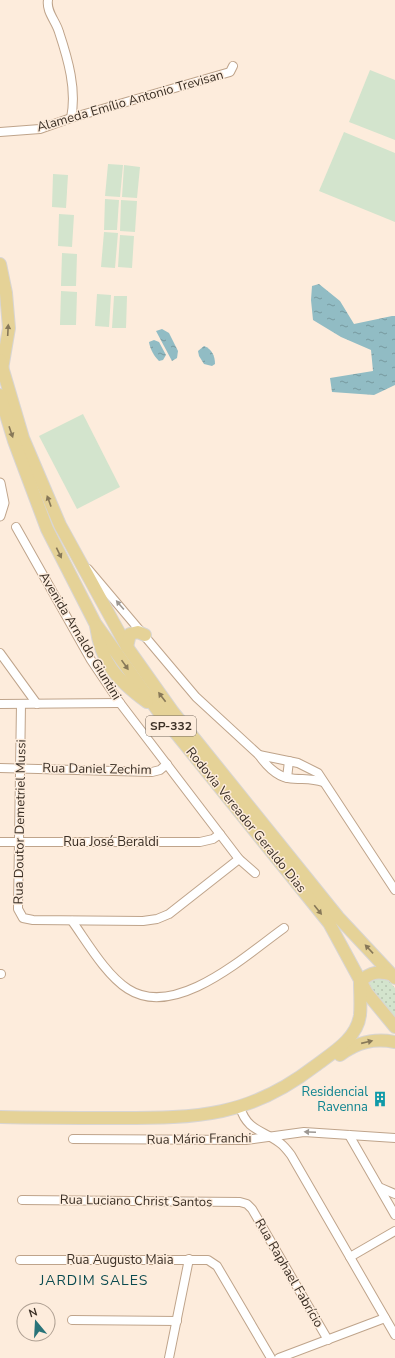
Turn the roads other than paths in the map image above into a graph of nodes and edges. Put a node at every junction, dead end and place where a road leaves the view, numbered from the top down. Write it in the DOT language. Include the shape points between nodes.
graph roads {
  1 [pos="48,3"];
  2 [pos="233,66"];
  3 [pos="71,118"];
  4 [pos="0,132"];
  5 [pos="0,264"];
  6 [pos="1,364"];
  7 [pos="0,395"];
  8 [pos="0,483"];
  9 [pos="0,516"];
  10 [pos="16,527"];
  11 [pos="79,561"];
  12 [pos="73,581"];
  13 [pos="94,588"];
  14 [pos="107,612"];
  15 [pos="93,618"];
  16 [pos="136,623"];
  17 [pos="117,630"];
  18 [pos="145,635"];
  19 [pos="127,647"];
  20 [pos="101,653"];
  21 [pos="0,654"];
  22 [pos="91,660"];
  23 [pos="105,670"];
  24 [pos="120,703"];
  25 [pos="0,704"];
  26 [pos="21,704"];
  27 [pos="37,704"];
  28 [pos="158,710"];
  29 [pos="259,755"];
  30 [pos="289,761"];
  31 [pos="167,764"];
  32 [pos="0,768"];
  33 [pos="20,768"];
  34 [pos="287,778"];
  35 [pos="323,782"];
  36 [pos="220,834"];
  37 [pos="0,842"];
  38 [pos="18,842"];
  39 [pos="239,859"];
  40 [pos="255,873"];
  41 [pos="395,890"];
  42 [pos="72,920"];
  43 [pos="284,928"];
  44 [pos="394,976"];
  45 [pos="360,982"];
  46 [pos="395,1027"];
  47 [pos="391,1042"];
  48 [pos="241,1111"];
  49 [pos="0,1118"];
  50 [pos="0,1125"];
  51 [pos="348,1134"];
  52 [pos="269,1136"];
  53 [pos="395,1138"];
  54 [pos="73,1139"];
  55 [pos="381,1188"];
  56 [pos="395,1194"];
  57 [pos="22,1200"];
  58 [pos="250,1206"];
  59 [pos="395,1215"];
  60 [pos="395,1231"];
  61 [pos="350,1257"];
  62 [pos="189,1259"];
  63 [pos="20,1260"];
  64 [pos="385,1318"];
  65 [pos="72,1320"];
  66 [pos="177,1321"];
  67 [pos="395,1335"];
  68 [pos="328,1340"];
  69 [pos="169,1358"];
  70 [pos="270,1358"];
  71 [pos="279,1358"];
  1 -- 3 [label="street" via="59,30 69,70 74,103"];
  2 -- 3 [label="street, Alameda Emílio Antonio Trevisan" via="230,72"];
  3 -- 4 [label="street, Alameda Emílio Antonio Trevisan" via="40,129"];
  6 -- 5 [label="main road, one-way" via="9,328"];
  11 -- 6 [label="main road, Rodovia Vereador Geraldo Dias / SP-332, one-way" via="60,525 23,438"];
  7 -- 12 [label="main road, Rodovia Vereador Geraldo Dias / SP-332, one-way" via="14,441 47,529"];
  8 -- 9 [label="street" via="4,503"];
  10 -- 22 [label="street, Avenida Arnaldo Giuntini"];
  11 -- 13 [label="main road, Rodovia Vereador Geraldo Dias / SP-332"];
  16 -- 11 [label="street, one-way"];
  12 -- 13 [label="main road" via="80,589"];
  12 -- 15 [label="main road, Rodovia Vereador Geraldo Dias / SP-332"];
  13 -- 14 [label="main road, Rodovia Vereador Geraldo Dias / SP-332"];
  14 -- 15 [label="main road" via="101,610"];
  14 -- 17 [label="main road, Rodovia Vereador Geraldo Dias / SP-332"];
  15 -- 20 [label="main road"];
  15 -- 28 [label="main road, Rodovia Vereador Geraldo Dias / SP-332, one-way"];
  16 -- 17 [label="main road"];
  16 -- 18 [label="street"];
  17 -- 19 [label="main road, Rodovia Vereador Geraldo Dias / SP-332"];
  18 -- 19 [label="main road" via="138,632 130,634"];
  18 -- 29 [label="street" via="196,697"];
  44 -- 19 [label="main road, Rodovia Vereador Geraldo Dias / SP-332, one-way" via="338,916 173,712"];
  20 -- 22 [label="street"];
  20 -- 23 [label="main road"];
  21 -- 27 [label="street"];
  22 -- 23 [label="street, Avenida Arnaldo Giuntini"];
  23 -- 24 [label="street, Avenida Arnaldo Giuntini"];
  23 -- 28 [label="main road"];
  24 -- 27 [label="street"];
  24 -- 31 [label="street, Avenida Arnaldo Giuntini"];
  25 -- 26 [label="street"];
  26 -- 27 [label="street"];
  26 -- 33 [label="street, Rua Doutor Demetriel Mussi"];
  28 -- 45 [label="main road, Rodovia Vereador Geraldo Dias / SP-332, one-way" via="329,923"];
  29 -- 30 [label="street"];
  29 -- 34 [label="street" via="278,774"];
  30 -- 34 [label="street"];
  30 -- 35 [label="street" via="318,773"];
  31 -- 33 [label="street, Rua Daniel Zechim" via="152,772"];
  31 -- 36 [label="street, Avenida Arnaldo Giuntini"];
  32 -- 33 [label="street, Rua Daniel Zechim"];
  33 -- 38 [label="street, Rua Doutor Demetriel Mussi"];
  34 -- 35 [label="street"];
  35 -- 41 [label="street"];
  36 -- 38 [label="street, Rua José Beraldi" via="213,839 200,842"];
  36 -- 39 [label="street, Avenida Arnaldo Giuntini"];
  37 -- 38 [label="street, Rua José Beraldi"];
  38 -- 42 [label="street, Rua Doutor Demetriel Mussi" via="20,914 23,918 32,920"];
  39 -- 40 [label="street, Avenida Arnaldo Giuntini"];
  39 -- 42 [label="street, Rua Doutor Demetriel Mussi" via="169,914 157,919"];
  42 -- 43 [label="street" via="93,951 126,988 153,999 176,995 198,987"];
  44 -- 45 [label="main road" via="382,972 372,973"];
  45 -- 46 [label="main road, Rodovia Vereador Geraldo Dias / SP-332"];
  45 -- 48 [label="main road" via="360,1016 357,1027 348,1039 286,1087"];
  48 -- 47 [label="main road, one-way" via="281,1098 353,1046 368,1041"];
  48 -- 49 [label="main road" via="168,1118"];
  48 -- 50 [label="main road" via="196,1124"];
  48 -- 52 [label="street" via="251,1126"];
  51 -- 52 [label="street, Rua Mário Franchi, one-way" via="304,1132"];
  51 -- 53 [label="street, Rua Mário Franchi"];
  51 -- 55 [label="street"];
  52 -- 54 [label="street, Rua Mário Franchi" via="246,1140"];
  52 -- 61 [label="street" via="291,1155"];
  55 -- 56 [label="street"];
  55 -- 59 [label="street"];
  57 -- 58 [label="street, Rua Luciano Christ Santos" via="240,1202"];
  58 -- 68 [label="street, Rua Raphael Fabrício"];
  60 -- 61 [label="street"];
  61 -- 64 [label="street"];
  62 -- 63 [label="street, Rua Augusto Maia"];
  62 -- 66 [label="street"];
  62 -- 70 [label="street, Rua Augusto Maia" via="208,1260 217,1266"];
  64 -- 67 [label="street"];
  64 -- 68 [label="street"];
  65 -- 66 [label="street"];
  66 -- 69 [label="street"];
  68 -- 71 [label="street"];
}
